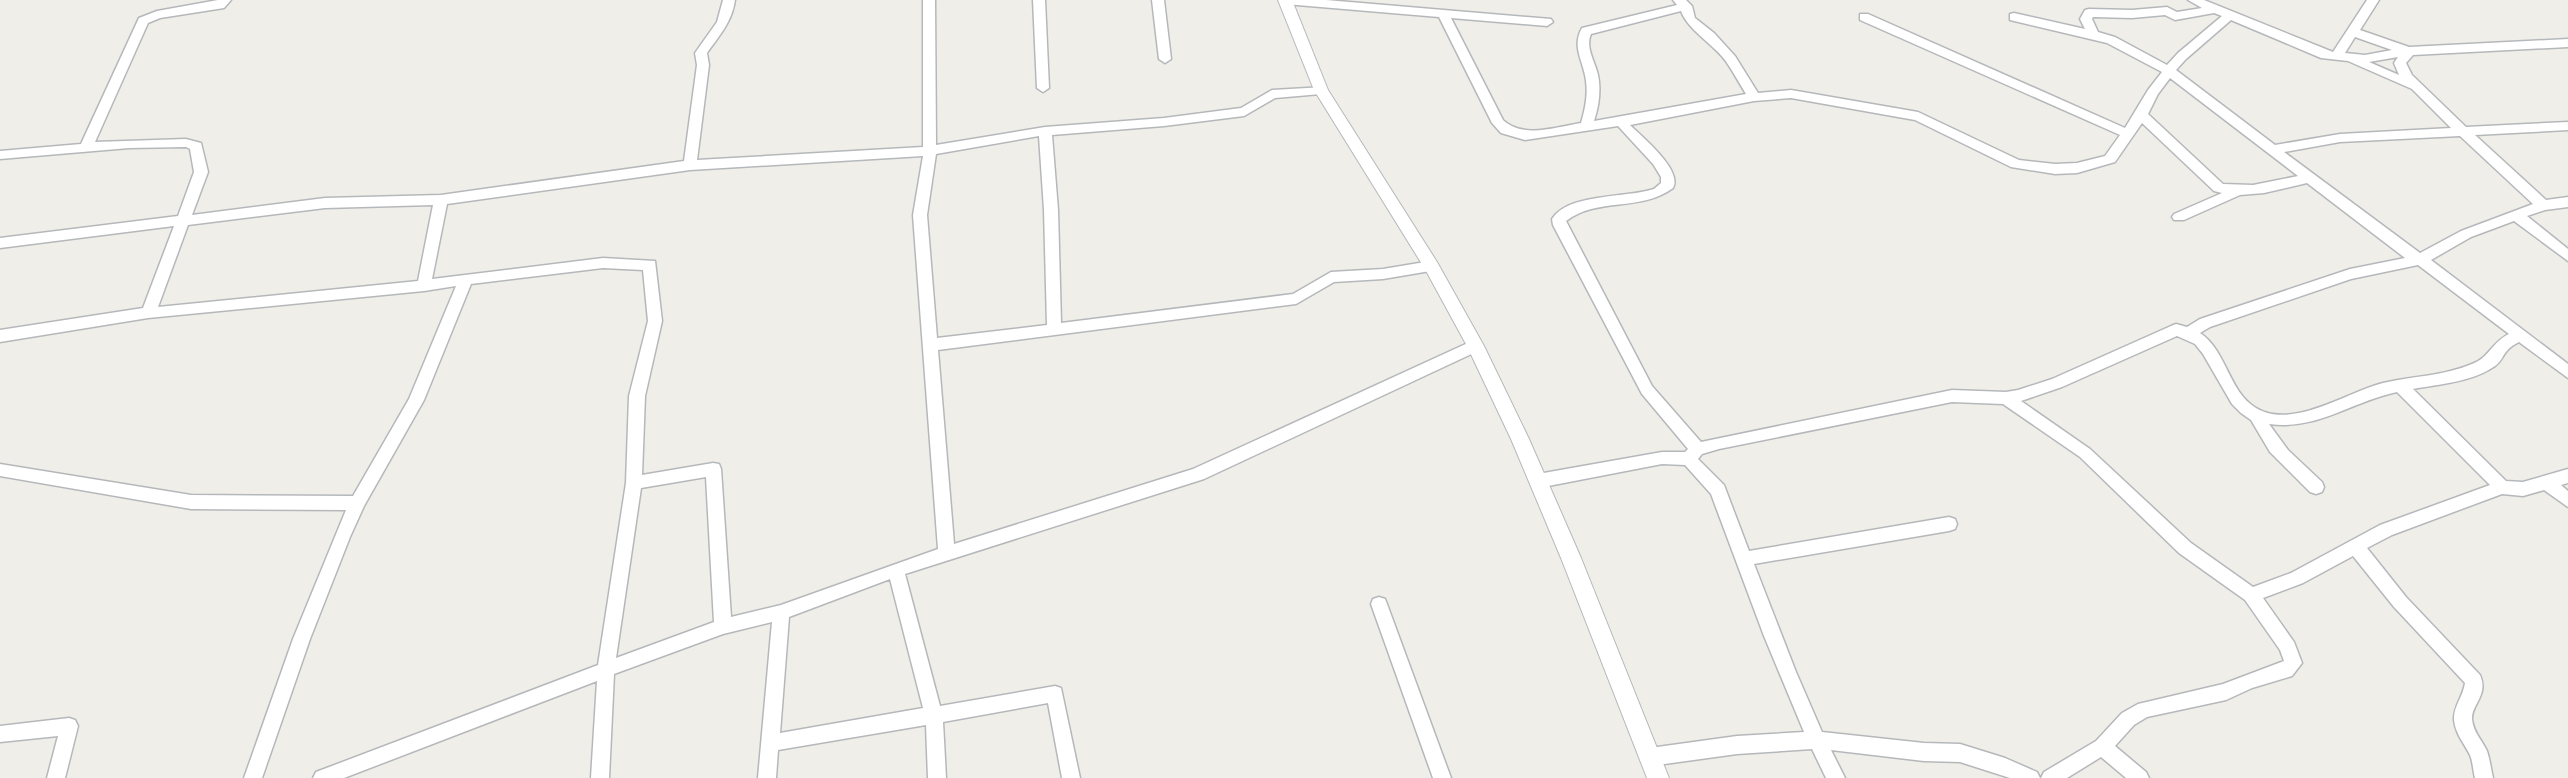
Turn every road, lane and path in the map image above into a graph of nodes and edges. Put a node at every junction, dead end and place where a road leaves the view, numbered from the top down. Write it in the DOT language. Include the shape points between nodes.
graph roads {
  1 [pos="225,0"];
  2 [pos="729,0"];
  3 [pos="929,0"];
  4 [pos="1039,0"];
  5 [pos="1158,0"];
  6 [pos="1285,0"];
  7 [pos="2194,0"];
  8 [pos="2373,0"];
  9 [pos="1683,3"];
  10 [pos="2214,9"];
  11 [pos="1443,14"];
  12 [pos="2230,15"];
  13 [pos="1864,17"];
  14 [pos="2014,17"];
  15 [pos="1547,22"];
  16 [pos="2352,31"];
  17 [pos="2094,35"];
  18 [pos="2568,43"];
  19 [pos="2409,51"];
  20 [pos="2336,57"];
  21 [pos="1165,59"];
  22 [pos="2351,59"];
  23 [pos="2169,71"];
  24 [pos="1043,88"];
  25 [pos="2420,89"];
  26 [pos="1321,90"];
  27 [pos="1754,97"];
  28 [pos="2141,115"];
  29 [pos="1621,122"];
  30 [pos="2568,126"];
  31 [pos="1586,127"];
  32 [pos="1045,131"];
  33 [pos="2464,132"];
  34 [pos="2128,134"];
  35 [pos="86,148"];
  36 [pos="2272,150"];
  37 [pos="930,151"];
  38 [pos="0,155"];
  39 [pos="690,165"];
  40 [pos="2309,178"];
  41 [pos="2236,193"];
  42 [pos="441,200"];
  43 [pos="2568,202"];
  44 [pos="2543,205"];
  45 [pos="2516,215"];
  46 [pos="2179,216"];
  47 [pos="184,219"];
  48 [pos="0,243"];
  49 [pos="2568,256"];
  50 [pos="2420,260"];
  51 [pos="1431,266"];
  52 [pos="466,279"];
  53 [pos="424,286"];
  54 [pos="148,313"];
  55 [pos="1054,329"];
  56 [pos="2190,332"];
  57 [pos="2520,335"];
  58 [pos="0,336"];
  59 [pos="930,345"];
  60 [pos="1475,346"];
  61 [pos="2568,372"];
  62 [pos="2401,386"];
  63 [pos="2006,398"];
  64 [pos="2257,415"];
  65 [pos="1693,454"];
  66 [pos="0,470"];
  67 [pos="2568,476"];
  68 [pos="1538,481"];
  69 [pos="2546,482"];
  70 [pos="634,483"];
  71 [pos="2316,487"];
  72 [pos="2502,487"];
  73 [pos="2568,500"];
  74 [pos="357,503"];
  75 [pos="1950,524"];
  76 [pos="2356,547"];
  77 [pos="947,555"];
  78 [pos="1744,559"];
  79 [pos="896,570"];
  80 [pos="2251,595"];
  81 [pos="1379,604"];
  82 [pos="781,612"];
  83 [pos="723,626"];
  84 [pos="606,669"];
  85 [pos="934,715"];
  86 [pos="0,734"];
  87 [pos="1816,740"];
  88 [pos="771,743"];
  89 [pos="2102,747"];
  90 [pos="1650,757"];
  91 [pos="56,778"];
  92 [pos="253,778"];
  93 [pos="322,778"];
  94 [pos="600,778"];
  95 [pos="767,778"];
  96 [pos="938,778"];
  97 [pos="1071,778"];
  98 [pos="1442,778"];
  99 [pos="1658,778"];
  100 [pos="1836,778"];
  101 [pos="2031,778"];
  102 [pos="2050,778"];
  103 [pos="2140,778"];
  104 [pos="2484,778"];
  1 -- 35 [label="street" via="220,5 157,15 144,21"];
  2 -- 39 [label="street" via="725,23 701,53 703,66"];
  3 -- 37 [label="street"];
  4 -- 24 [label="street"];
  5 -- 21 [label="street"];
  6 -- 11 [label="street"];
  6 -- 26 [label="street"];
  7 -- 10 [label="street"];
  8 -- 16 [label="street"];
  9 -- 27 [label="street" via="1690,20 1725,52 1742,73"];
  9 -- 31 [label="street" via="1586,31 1581,44 1592,77 1593,95"];
  10 -- 12 [label="street"];
  10 -- 17 [label="street" via="2174,16 2167,12 2089,13 2086,19"];
  11 -- 15 [label="street"];
  11 -- 31 [label="street" via="1498,123 1506,130 1525,136"];
  12 -- 20 [label="street" via="2324,56"];
  12 -- 23 [label="street"];
  13 -- 34 [label="street"];
  14 -- 17 [label="street"];
  16 -- 19 [label="street"];
  16 -- 20 [label="street"];
  17 -- 23 [label="street" via="2111,40"];
  18 -- 19 [label="street"];
  19 -- 22 [label="street"];
  19 -- 25 [label="street" via="2400,63 2401,69"];
  20 -- 22 [label="street"];
  22 -- 25 [label="street"];
  23 -- 28 [label="street" via="2152,93"];
  23 -- 36 [label="street"];
  25 -- 33 [label="street"];
  26 -- 32 [label="street" via="1272,94 1244,112"];
  26 -- 51 [label="street"];
  27 -- 29 [label="street"];
  27 -- 34 [label="street" via="1791,94 1918,116 2016,164 2037,168 2077,168 2099,163 2110,158"];
  28 -- 34 [label="street"];
  28 -- 41 [label="street" via="2211,182"];
  29 -- 31 [label="street"];
  29 -- 65 [label="street" via="1658,161 1668,185 1653,194 1570,210 1559,219 1560,225 1647,390 1680,424"];
  30 -- 33 [label="street"];
  32 -- 37 [label="street"];
  32 -- 55 [label="street"];
  33 -- 36 [label="street" via="2340,138"];
  33 -- 44 [label="street"];
  35 -- 38 [label="street"];
  35 -- 47 [label="street" via="186,143 196,146 201,172"];
  36 -- 40 [label="street"];
  37 -- 39 [label="street"];
  37 -- 59 [label="street" via="920,215"];
  39 -- 42 [label="street"];
  40 -- 41 [label="street"];
  40 -- 50 [label="street"];
  41 -- 46 [label="street"];
  42 -- 47 [label="street" via="325,203"];
  42 -- 53 [label="street"];
  43 -- 44 [label="street"];
  44 -- 45 [label="street"];
  45 -- 49 [label="street"];
  45 -- 50 [label="street" via="2466,234"];
  47 -- 48 [label="street"];
  47 -- 54 [label="street"];
  50 -- 56 [label="street" via="2334,279 2234,312"];
  50 -- 57 [label="street"];
  51 -- 55 [label="street" via="1383,274 1331,277 1296,299"];
  51 -- 60 [label="street"];
  52 -- 53 [label="street"];
  52 -- 70 [label="street" via="603,264 650,265 655,321 637,396"];
  52 -- 74 [label="street" via="416,400"];
  53 -- 54 [label="street"];
  54 -- 58 [label="street"];
  55 -- 59 [label="street"];
  56 -- 63 [label="street" via="2169,332 2058,383"];
  56 -- 64 [label="street" via="2205,346 2241,405"];
  57 -- 61 [label="street"];
  57 -- 62 [label="street" via="2498,348 2491,362 2471,370"];
  59 -- 77 [label="street"];
  60 -- 68 [label="street"];
  60 -- 77 [label="street" via="1198,474"];
  62 -- 64 [label="street" via="2370,392 2304,418 2282,420"];
  62 -- 72 [label="street"];
  63 -- 65 [label="street" via="1952,396 1788,428"];
  63 -- 80 [label="street" via="2085,453 2185,548"];
  64 -- 71 [label="street" via="2266,438"];
  65 -- 68 [label="street"];
  65 -- 78 [label="street" via="1718,490"];
  66 -- 74 [label="street" via="191,502"];
  67 -- 69 [label="street"];
  68 -- 90 [label="street"];
  69 -- 72 [label="street" via="2523,489"];
  69 -- 73 [label="street"];
  70 -- 83 [label="street" via="713,469"];
  70 -- 84 [label="street"];
  72 -- 76 [label="street" via="2386,530"];
  74 -- 92 [label="street" via="328,565"];
  75 -- 78 [label="street"];
  76 -- 80 [label="street" via="2297,578"];
  76 -- 104 [label="street" via="2400,602 2474,681 2472,699 2464,710 2463,720 2479,754"];
  77 -- 79 [label="street"];
  78 -- 87 [label="street"];
  79 -- 82 [label="street"];
  79 -- 85 [label="street"];
  80 -- 89 [label="street" via="2288,647 2293,663 2286,670 2248,681 2226,692 2144,710 2128,719"];
  81 -- 98 [label="street"];
  82 -- 83 [label="street"];
  82 -- 88 [label="street"];
  83 -- 84 [label="street"];
  84 -- 93 [label="street"];
  84 -- 94 [label="street"];
  85 -- 88 [label="street"];
  85 -- 96 [label="street"];
  85 -- 97 [label="street" via="1055,694"];
  86 -- 91 [label="street" via="69,726"];
  87 -- 90 [label="street" via="1737,745"];
  87 -- 100 [label="street"];
  87 -- 101 [label="street" via="1960,753"];
  88 -- 95 [label="street"];
  89 -- 102 [label="street"];
  89 -- 103 [label="street"];
  90 -- 99 [label="street"];
}
